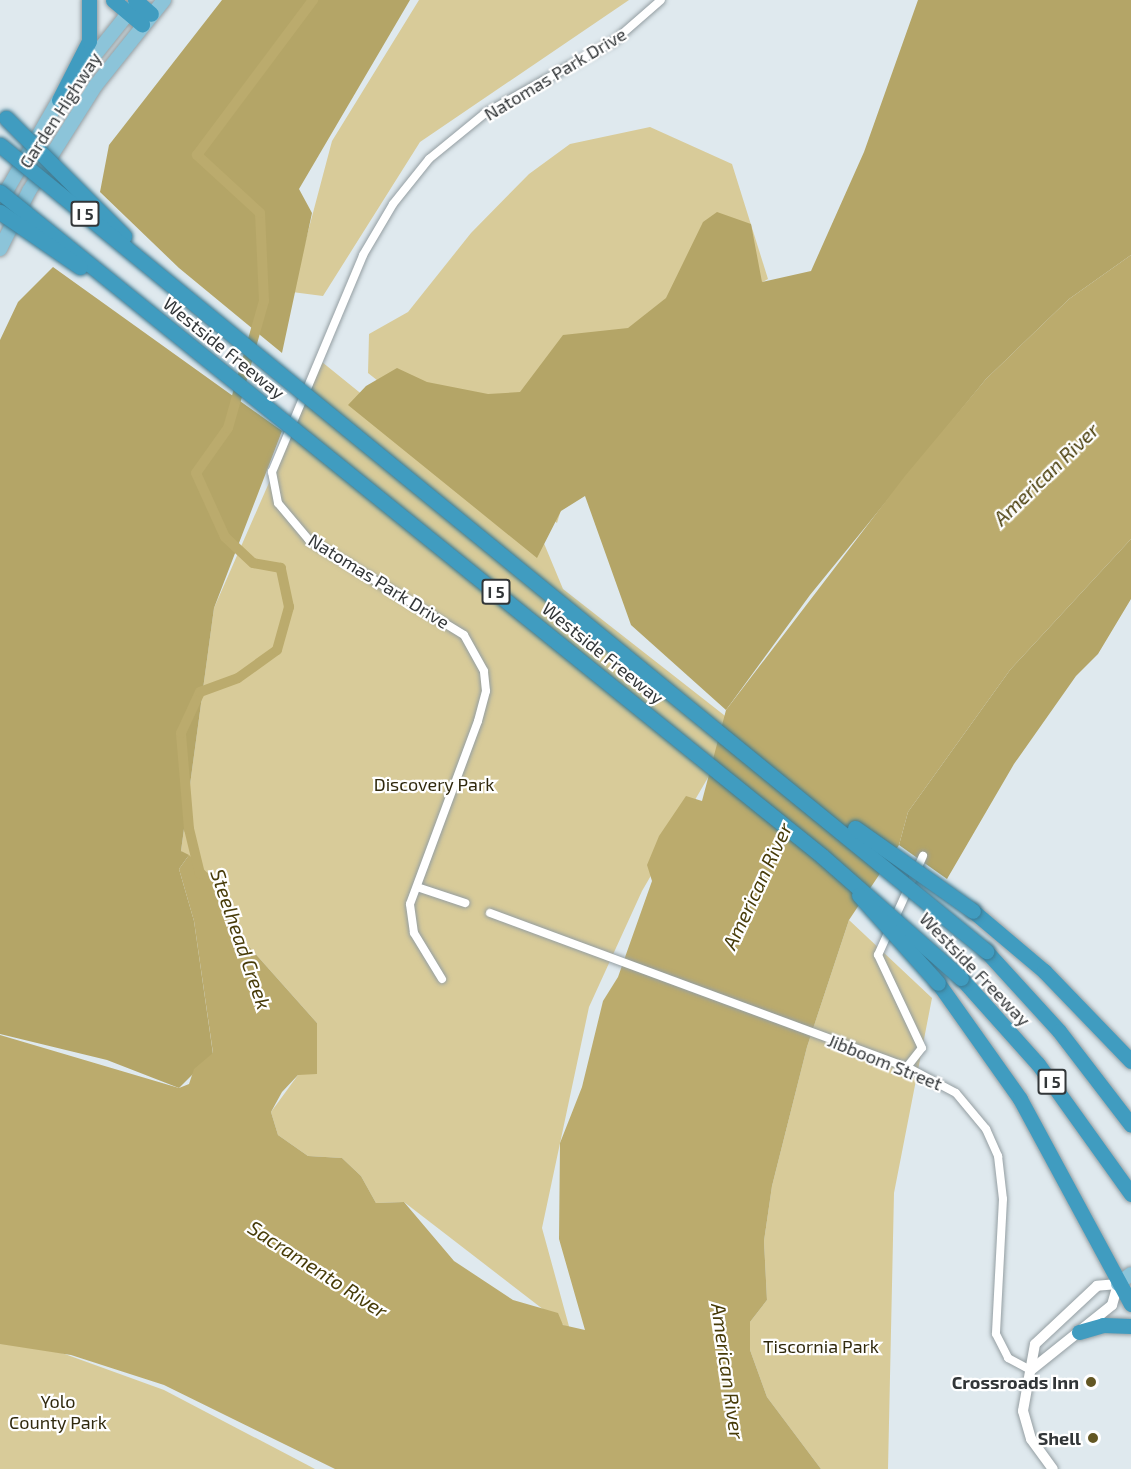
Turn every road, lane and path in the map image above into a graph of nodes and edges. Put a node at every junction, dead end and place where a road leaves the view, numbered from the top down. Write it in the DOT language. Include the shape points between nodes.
graph roads {
  1 [pos="89,0"];
  2 [pos="113,0"];
  3 [pos="164,0"];
  4 [pos="661,0"];
  5 [pos="135,4"];
  6 [pos="146,19"];
  7 [pos="59,100"];
  8 [pos="3,115"];
  9 [pos="0,145"];
  10 [pos="0,192"];
  11 [pos="0,202"];
  12 [pos="0,212"];
  13 [pos="0,249"];
  14 [pos="170,283"];
  15 [pos="169,329"];
  16 [pos="764,764"];
  17 [pos="822,855"];
  18 [pos="922,856"];
  19 [pos="417,887"];
  20 [pos="465,903"];
  21 [pos="490,913"];
  22 [pos="442,979"];
  23 [pos="1131,1061"];
  24 [pos="907,1067"];
  25 [pos="1131,1125"];
  26 [pos="1131,1194"];
  27 [pos="1131,1274"];
  28 [pos="1118,1284"];
  29 [pos="1131,1304"];
  30 [pos="1131,1326"];
  31 [pos="1079,1332"];
  32 [pos="1031,1370"];
  33 [pos="1053,1469"];
  1 -- 7 [label="highway" via="89,41"];
  2 -- 5 [label="highway"];
  3 -- 6 [label="main road, Garden Highway"];
  4 -- 19 [label="street, Natomas Park Drive" via="614,41 484,114 429,159 393,204 363,255 272,472 278,503 309,540 464,635 484,671 486,691 478,721"];
  5 -- 6 [label="highway"];
  5 -- 7 [label="main road, Garden Highway"];
  6 -- 13 [label="main road, Garden Highway" via="60,140"];
  7 -- 11 [label="main road, Garden Highway"];
  8 -- 14 [label="highway, bridge"];
  9 -- 14 [label="highway, Westside Freeway / I 5, bridge"];
  10 -- 15 [label="highway, Westside Freeway / I 5, bridge"];
  12 -- 15 [label="highway, bridge"];
  14 -- 16 [label="highway, Westside Freeway / I 5, bridge"];
  15 -- 17 [label="highway, Westside Freeway / I 5, bridge"];
  16 -- 23 [label="highway, bridge" via="973,911 1044,971"];
  16 -- 25 [label="highway, Westside Freeway / I 5, bridge" via="986,951 1059,1031"];
  17 -- 26 [label="highway, Westside Freeway / I 5, bridge" via="961,978 1044,1072"];
  17 -- 28 [label="highway, bridge" via="938,983 1020,1099"];
  18 -- 24 [label="street" via="878,962 920,1040 917,1055"];
  19 -- 20 [label="street"];
  19 -- 22 [label="street, Natomas Park Drive" via="408,917"];
  21 -- 24 [label="street, Jibboom Street"];
  24 -- 32 [label="street, Jibboom Street" via="956,1093 995,1148 1003,1199 996,1334 1008,1358"];
  27 -- 28 [label="main road"];
  28 -- 29 [label="highway"];
  28 -- 31 [label="street" via="1112,1305"];
  28 -- 32 [label="street" via="1097,1286 1058,1321 1035,1344"];
  30 -- 31 [label="highway" via="1103,1325"];
  31 -- 32 [label="street"];
  32 -- 33 [label="street" via="1025,1425"];
}
